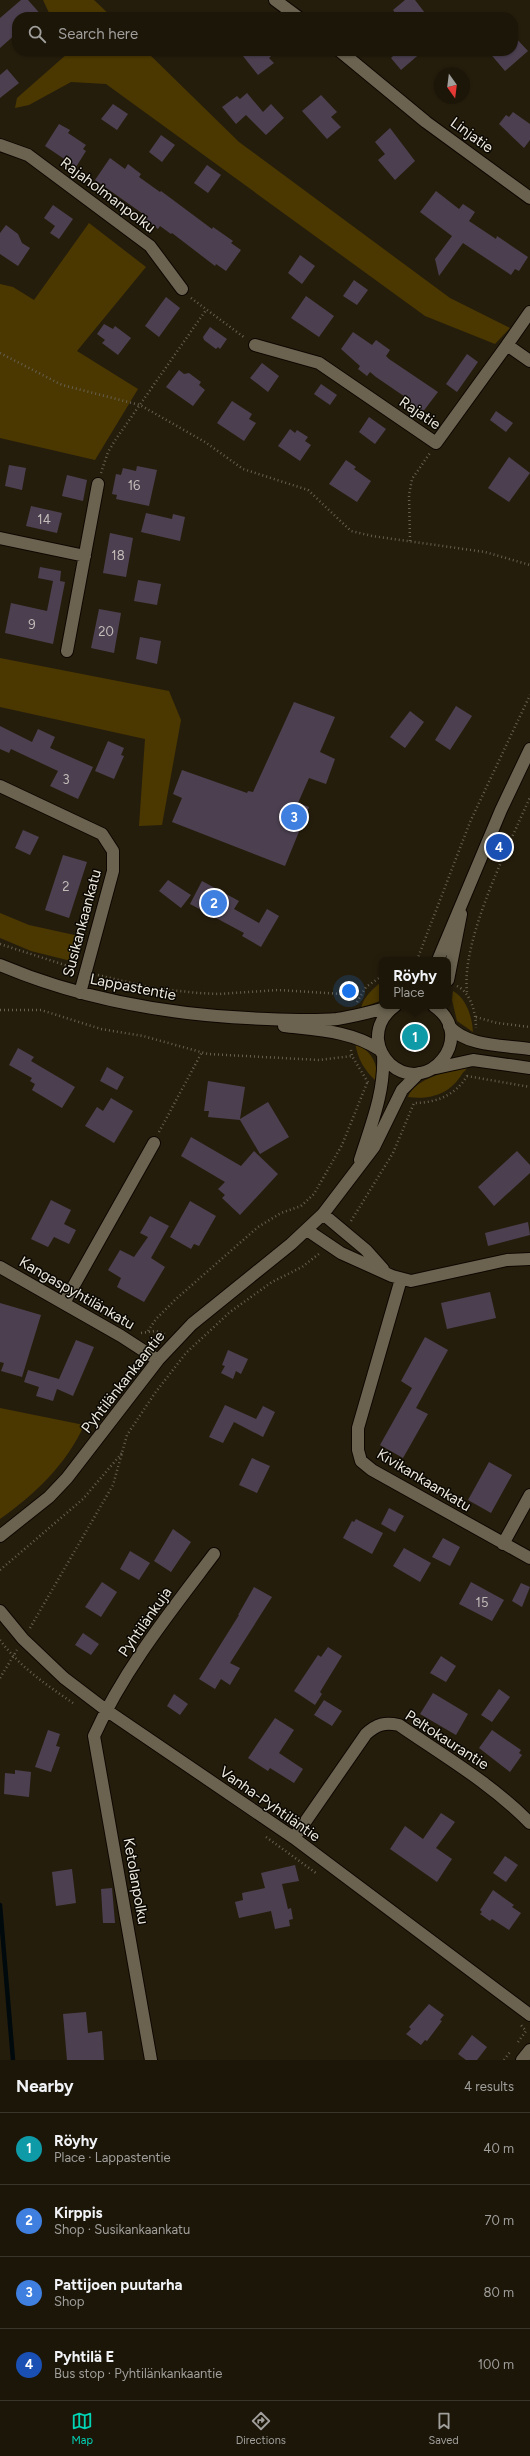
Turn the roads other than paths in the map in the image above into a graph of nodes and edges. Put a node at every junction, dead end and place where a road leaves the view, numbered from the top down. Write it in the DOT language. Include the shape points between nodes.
graph roads {
  1 [pos="275,0"];
  2 [pos="291,12"];
  3 [pos="346,56"];
  4 [pos="0,145"];
  5 [pos="530,198"];
  6 [pos="182,289"];
  7 [pos="530,312"];
  8 [pos="255,345"];
  9 [pos="507,345"];
  10 [pos="530,361"];
  11 [pos="98,484"];
  12 [pos="0,538"];
  13 [pos="85,556"];
  14 [pos="66,651"];
  15 [pos="530,749"];
  16 [pos="0,786"];
  17 [pos="462,903"];
  18 [pos="439,957"];
  19 [pos="0,965"];
  20 [pos="451,982"];
  21 [pos="80,993"];
  22 [pos="381,1009"];
  23 [pos="391,1009"];
  24 [pos="436,1009"];
  25 [pos="446,1009"];
  26 [pos="240,1018"];
  27 [pos="448,1023"];
  28 [pos="530,1049"];
  29 [pos="382,1052"];
  30 [pos="530,1068"];
  31 [pos="424,1072"];
  32 [pos="154,1143"];
  33 [pos="357,1167"];
  34 [pos="323,1214"];
  35 [pos="307,1230"];
  36 [pos="530,1259"];
  37 [pos="0,1267"];
  38 [pos="384,1270"];
  39 [pos="401,1279"];
  40 [pos="64,1303"];
  41 [pos="158,1360"];
  42 [pos="530,1495"];
  43 [pos="0,1536"];
  44 [pos="503,1544"];
  45 [pos="214,1554"];
  46 [pos="530,1558"];
  47 [pos="0,1612"];
  48 [pos="106,1710"];
  49 [pos="530,1824"];
  50 [pos="294,1838"];
  51 [pos="527,2012"];
  52 [pos="530,2050"];
  53 [pos="151,2060"];
  54 [pos="522,2060"];
  1 -- 2 [label="street"];
  3 -- 5 [label="street, Linjatie" via="426,122"];
  4 -- 6 [label="street, Rajaholmanpolku" via="28,155 150,246"];
  7 -- 9 [label="street, Rajatie"];
  8 -- 9 [label="street, Rajatie" via="319,363 436,443"];
  9 -- 10 [label="street"];
  11 -- 13 [label="street"];
  12 -- 13 [label="street"];
  13 -- 14 [label="street"];
  15 -- 17 [label="street"];
  16 -- 21 [label="street, Susikankaankatu" via="102,834 113,851 113,871"];
  17 -- 18 [label="street" via="449,928"];
  17 -- 20 [label="street"];
  19 -- 21 [label="street, Lappastentie"];
  21 -- 26 [label="street, Lappastentie" via="153,1009"];
  22 -- 26 [label="street, Lappastentie" via="336,1019"];
  23 -- 29 [label="street, Pyhtilänkankaantie" via="379,1027 378,1039"];
  24 -- 27 [label="street"];
  25 -- 27 [label="street"];
  26 -- 29 [label="street, Lappastentie" via="343,1034 370,1042"];
  27 -- 28 [label="street" via="461,1036 476,1041"];
  27 -- 31 [label="street, Pyhtilänkankaantie" via="451,1036 449,1050 441,1062"];
  29 -- 31 [label="street, Lappastentie" via="398,1069"];
  29 -- 33 [label="street, Pyhtilänkankaantie" via="384,1071 380,1097"];
  30 -- 31 [label="street" via="473,1060"];
  31 -- 33 [label="street, Pyhtilänkankaantie" via="402,1090 374,1147"];
  32 -- 40 [label="street"];
  33 -- 34 [label="street, Pyhtilänkankaantie"];
  34 -- 35 [label="street, Pyhtilänkankaantie"];
  34 -- 38 [label="street"];
  35 -- 38 [label="street" via="341,1253"];
  35 -- 41 [label="street, Pyhtilänkankaantie" via="197,1320"];
  36 -- 39 [label="street" via="507,1260 419,1280"];
  37 -- 40 [label="street, Kangaspyhtilänkatu"];
  38 -- 39 [label="street"];
  39 -- 44 [label="street, Kivikankaankatu" via="358,1428 358,1450 362,1461 384,1478"];
  40 -- 41 [label="street, Kangaspyhtilänkatu"];
  41 -- 43 [label="street, Pyhtilänkankaantie" via="67,1478 49,1497"];
  42 -- 44 [label="street"];
  44 -- 46 [label="street, Kivikankaankatu"];
  45 -- 48 [label="street, Pyhtilänkuja" via="154,1634"];
  47 -- 48 [label="street, Vanha-Pyhtiläntie" via="23,1640 64,1678"];
  48 -- 50 [label="street, Vanha-Pyhtiläntie"];
  48 -- 53 [label="street, Ketolanpolku" via="94,1736"];
  49 -- 50 [label="street, Peltokaurantie" via="483,1782 399,1725 391,1723 374,1726 366,1734"];
  50 -- 51 [label="street, Vanha-Pyhtiläntie"];
  52 -- 54 [label="street"];
}
